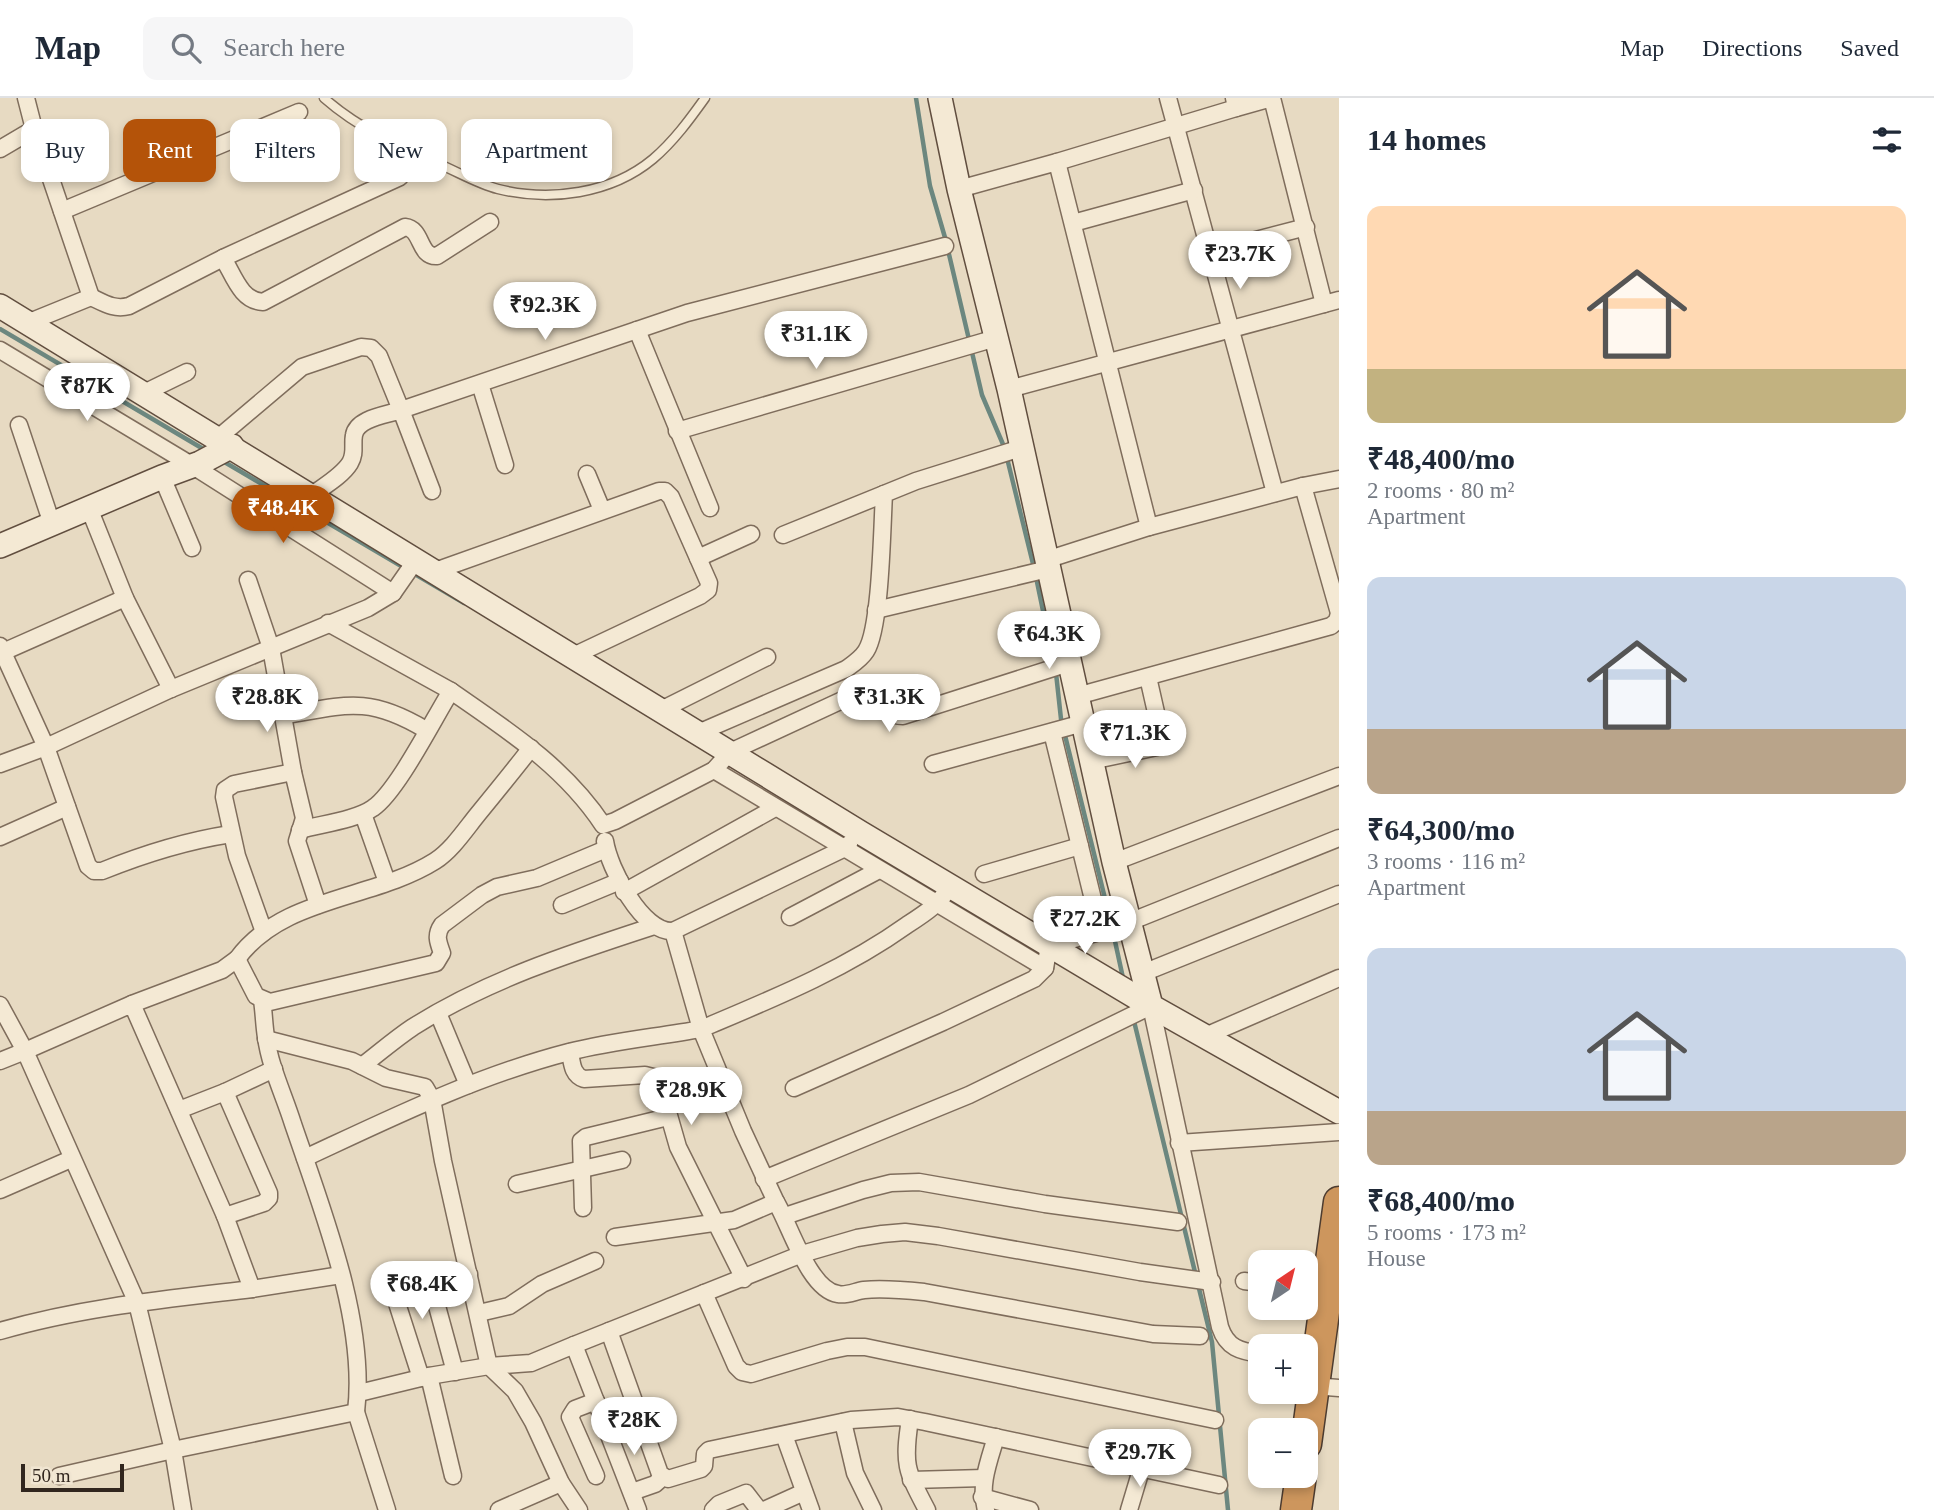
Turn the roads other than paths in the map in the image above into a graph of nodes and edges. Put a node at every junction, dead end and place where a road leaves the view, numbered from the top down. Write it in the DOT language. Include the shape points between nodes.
graph roads {
  1 [pos="26,98"];
  2 [pos="324,98"];
  3 [pos="705,98"];
  4 [pos="940,98"];
  5 [pos="1168,98"];
  6 [pos="1273,98"];
  7 [pos="1235,103"];
  8 [pos="299,112"];
  9 [pos="31,119"];
  10 [pos="1175,127"];
  11 [pos="21,137"];
  12 [pos="0,149"];
  13 [pos="1057,162"];
  14 [pos="52,182"];
  15 [pos="389,182"];
  16 [pos="959,189"];
  17 [pos="1194,190"];
  18 [pos="62,211"];
  19 [pos="490,222"];
  20 [pos="1073,223"];
  21 [pos="1306,227"];
  22 [pos="945,246"];
  23 [pos="1210,253"];
  24 [pos="223,258"];
  25 [pos="90,297"];
  26 [pos="1332,302"];
  27 [pos="12,318"];
  28 [pos="1231,328"];
  29 [pos="637,330"];
  30 [pos="992,339"];
  31 [pos="0,351"];
  32 [pos="1108,361"];
  33 [pos="187,372"];
  34 [pos="480,384"];
  35 [pos="1009,389"];
  36 [pos="145,393"];
  37 [pos="401,410"];
  38 [pos="19,425"];
  39 [pos="677,431"];
  40 [pos="1011,451"];
  41 [pos="212,454"];
  42 [pos="505,465"];
  43 [pos="587,474"];
  44 [pos="162,477"];
  45 [pos="1339,478"];
  46 [pos="1303,486"];
  47 [pos="432,491"];
  48 [pos="1276,493"];
  49 [pos="884,494"];
  50 [pos="312,495"];
  51 [pos="89,508"];
  52 [pos="710,508"];
  53 [pos="602,510"];
  54 [pos="52,524"];
  55 [pos="1149,527"];
  56 [pos="751,534"];
  57 [pos="783,535"];
  58 [pos="0,546"];
  59 [pos="192,548"];
  60 [pos="698,558"];
  61 [pos="1042,568"];
  62 [pos="411,574"];
  63 [pos="247,580"];
  64 [pos="125,598"];
  65 [pos="876,610"];
  66 [pos="328,624"];
  67 [pos="271,648"];
  68 [pos="1,649"];
  69 [pos="573,656"];
  70 [pos="767,657"];
  71 [pos="1060,666"];
  72 [pos="1148,677"];
  73 [pos="171,689"];
  74 [pos="451,691"];
  75 [pos="1077,696"];
  76 [pos="661,710"];
  77 [pos="282,716"];
  78 [pos="1068,728"];
  79 [pos="426,730"];
  80 [pos="698,733"];
  81 [pos="46,747"];
  82 [pos="531,748"];
  83 [pos="1091,761"];
  84 [pos="721,763"];
  85 [pos="0,764"];
  86 [pos="933,764"];
  87 [pos="293,772"];
  88 [pos="1339,776"];
  89 [pos="67,807"];
  90 [pos="775,807"];
  91 [pos="363,814"];
  92 [pos="603,825"];
  93 [pos="300,830"];
  94 [pos="861,833"];
  95 [pos="231,834"];
  96 [pos="0,837"];
  97 [pos="1339,838"];
  98 [pos="1080,846"];
  99 [pos="606,849"];
  100 [pos="844,849"];
  101 [pos="1114,862"];
  102 [pos="879,870"];
  103 [pos="984,874"];
  104 [pos="387,881"];
  105 [pos="622,886"];
  106 [pos="1339,894"];
  107 [pos="944,895"];
  108 [pos="318,905"];
  109 [pos="562,905"];
  110 [pos="790,917"];
  111 [pos="654,926"];
  112 [pos="1114,928"];
  113 [pos="673,931"];
  114 [pos="264,932"];
  115 [pos="1047,957"];
  116 [pos="237,959"];
  117 [pos="1143,974"];
  118 [pos="1339,978"];
  119 [pos="262,1000"];
  120 [pos="132,1003"];
  121 [pos="0,1005"];
  122 [pos="438,1013"];
  123 [pos="1137,1013"];
  124 [pos="701,1029"];
  125 [pos="1203,1037"];
  126 [pos="266,1039"];
  127 [pos="25,1051"];
  128 [pos="570,1052"];
  129 [pos="0,1061"];
  130 [pos="362,1066"];
  131 [pos="274,1069"];
  132 [pos="468,1085"];
  133 [pos="794,1087"];
  134 [pos="225,1091"];
  135 [pos="432,1100"];
  136 [pos="179,1110"];
  137 [pos="1339,1112"];
  138 [pos="668,1117"];
  139 [pos="1339,1132"];
  140 [pos="1179,1143"];
  141 [pos="71,1158"];
  142 [pos="305,1158"];
  143 [pos="622,1160"];
  144 [pos="581,1170"];
  145 [pos="764,1179"];
  146 [pos="517,1184"];
  147 [pos="0,1190"];
  148 [pos="776,1202"];
  149 [pos="1339,1207"];
  150 [pos="583,1208"];
  151 [pos="225,1216"];
  152 [pos="785,1216"];
  153 [pos="1178,1222"];
  154 [pos="715,1223"];
  155 [pos="615,1237"];
  156 [pos="802,1254"];
  157 [pos="1335,1260"];
  158 [pos="596,1261"];
  159 [pos="469,1274"];
  160 [pos="341,1275"];
  161 [pos="388,1275"];
  162 [pos="744,1279"];
  163 [pos="1202,1281"];
  164 [pos="431,1284"];
  165 [pos="252,1289"];
  166 [pos="704,1293"];
  167 [pos="394,1296"];
  168 [pos="137,1303"];
  169 [pos="479,1313"];
  170 [pos="0,1331"];
  171 [pos="609,1331"];
  172 [pos="1200,1336"];
  173 [pos="574,1345"];
  174 [pos="1248,1353"];
  175 [pos="489,1366"];
  176 [pos="455,1372"];
  177 [pos="1319,1374"];
  178 [pos="425,1377"];
  179 [pos="359,1393"];
  180 [pos="596,1401"];
  181 [pos="356,1412"];
  182 [pos="1311,1418"];
  183 [pos="910,1419"];
  184 [pos="1215,1420"];
  185 [pos="842,1422"];
  186 [pos="784,1435"];
  187 [pos="996,1437"];
  188 [pos="173,1450"];
  189 [pos="1141,1470"];
  190 [pos="59,1476"];
  191 [pos="453,1476"];
  192 [pos="596,1476"];
  193 [pos="663,1478"];
  194 [pos="984,1478"];
  195 [pos="911,1480"];
  196 [pos="561,1483"];
  197 [pos="1219,1486"];
  198 [pos="1299,1488"];
  199 [pos="632,1492"];
  200 [pos="804,1492"];
  201 [pos="984,1504"];
  202 [pos="508,1508"];
  203 [pos="183,1510"];
  204 [pos="387,1510"];
  205 [pos="579,1510"];
  206 [pos="638,1510"];
  207 [pos="713,1510"];
  208 [pos="761,1510"];
  209 [pos="811,1510"];
  210 [pos="873,1510"];
  211 [pos="927,1510"];
  212 [pos="1030,1510"];
  213 [pos="1129,1510"];
  214 [pos="1296,1510"];
  1 -- 9 [label="street"];
  2 -- 3 [label="lane" via="397,146 495,188 558,196 627,177 653,159"];
  4 -- 16 [label="street"];
  5 -- 10 [label="street"];
  6 -- 7 [label="street"];
  6 -- 21 [label="street"];
  7 -- 10 [label="street"];
  8 -- 18 [label="street"];
  10 -- 13 [label="street"];
  10 -- 17 [label="street"];
  11 -- 12 [label="street"];
  13 -- 16 [label="street"];
  13 -- 20 [label="street"];
  14 -- 18 [label="street"];
  15 -- 24 [label="street"];
  16 -- 30 [label="street"];
  17 -- 20 [label="street"];
  17 -- 23 [label="street"];
  18 -- 25 [label="street"];
  19 -- 24 [label="street" via="437,256 426,253 416,232 405,226 263,302 245,296"];
  20 -- 32 [label="street"];
  21 -- 23 [label="street"];
  21 -- 26 [label="street"];
  22 -- 29 [label="street"];
  23 -- 28 [label="street"];
  24 -- 25 [label="street" via="120,309"];
  25 -- 27 [label="street"];
  26 -- 28 [label="street"];
  27 -- 36 [label="street"];
  28 -- 32 [label="street"];
  28 -- 48 [label="street"];
  29 -- 34 [label="street"];
  29 -- 39 [label="street"];
  30 -- 35 [label="street"];
  30 -- 39 [label="street"];
  31 -- 41 [label="street"];
  32 -- 35 [label="street"];
  32 -- 55 [label="street"];
  33 -- 36 [label="street"];
  34 -- 37 [label="street"];
  34 -- 42 [label="street"];
  35 -- 40 [label="street"];
  36 -- 41 [label="street"];
  37 -- 41 [label="street" via="379,356 371,348 361,347 302,366"];
  37 -- 47 [label="street"];
  37 -- 50 [label="street" via="362,422 356,428 350,464"];
  38 -- 54 [label="street"];
  39 -- 52 [label="street"];
  40 -- 49 [label="street"];
  40 -- 61 [label="street"];
  41 -- 44 [label="street"];
  41 -- 50 [label="street"];
  41 -- 62 [label="street"];
  43 -- 53 [label="street"];
  44 -- 51 [label="street"];
  44 -- 59 [label="street"];
  45 -- 46 [label="street"];
  46 -- 48 [label="street"];
  46 -- 72 [label="street" via="1339,613 1337,621"];
  48 -- 55 [label="street"];
  49 -- 57 [label="street"];
  49 -- 65 [label="street"];
  50 -- 62 [label="street"];
  51 -- 54 [label="street"];
  51 -- 64 [label="street"];
  53 -- 60 [label="street" via="665,491"];
  53 -- 62 [label="street"];
  54 -- 58 [label="street"];
  55 -- 61 [label="street"];
  56 -- 60 [label="street"];
  60 -- 69 [label="street" via="708,590"];
  61 -- 65 [label="street"];
  61 -- 71 [label="street"];
  62 -- 66 [label="street" via="368,608"];
  62 -- 69 [label="street"];
  63 -- 67 [label="street"];
  64 -- 68 [label="street"];
  64 -- 73 [label="street"];
  65 -- 80 [label="street" via="870,642 858,661"];
  66 -- 67 [label="street"];
  66 -- 74 [label="street"];
  67 -- 73 [label="street"];
  67 -- 77 [label="street"];
  68 -- 81 [label="street"];
  69 -- 76 [label="street"];
  70 -- 76 [label="street"];
  71 -- 75 [label="street"];
  71 -- 84 [label="street" via="903,716 893,716 878,695 864,690"];
  72 -- 75 [label="street"];
  72 -- 83 [label="street" via="1161,744"];
  73 -- 81 [label="street"];
  74 -- 79 [label="street"];
  74 -- 82 [label="street"];
  75 -- 78 [label="street"];
  76 -- 80 [label="street"];
  77 -- 79 [label="street" via="337,706 379,706"];
  77 -- 87 [label="street"];
  78 -- 83 [label="street"];
  78 -- 86 [label="street"];
  78 -- 98 [label="street"];
  79 -- 91 [label="street" via="384,798"];
  80 -- 84 [label="street"];
  81 -- 85 [label="street"];
  81 -- 89 [label="street"];
  82 -- 92 [label="street" via="560,772"];
  82 -- 104 [label="street" via="437,859"];
  83 -- 101 [label="street"];
  84 -- 90 [label="street"];
  84 -- 92 [label="street"];
  84 -- 94 [label="street"];
  87 -- 93 [label="street" via="304,818"];
  87 -- 95 [label="street" via="229,785 223,797"];
  88 -- 101 [label="street"];
  89 -- 95 [label="street" via="88,866 94,871 167,847"];
  89 -- 96 [label="street"];
  90 -- 100 [label="street"];
  90 -- 105 [label="street"];
  91 -- 93 [label="street"];
  91 -- 104 [label="street"];
  92 -- 99 [label="street"];
  93 -- 108 [label="street" via="297,841"];
  94 -- 100 [label="street"];
  94 -- 107 [label="street"];
  95 -- 114 [label="street"];
  97 -- 112 [label="street"];
  98 -- 103 [label="street"];
  98 -- 112 [label="street"];
  99 -- 105 [label="street"];
  99 -- 119 [label="street" via="482,895 442,925 437,938 442,953 436,962 295,997"];
  100 -- 102 [label="street"];
  100 -- 113 [label="street"];
  101 -- 112 [label="street"];
  102 -- 107 [label="street"];
  102 -- 110 [label="street"];
  104 -- 108 [label="street"];
  105 -- 109 [label="street"];
  105 -- 111 [label="street"];
  106 -- 117 [label="street"];
  107 -- 115 [label="street"];
  107 -- 124 [label="street" via="892,936 840,966"];
  108 -- 114 [label="street"];
  111 -- 113 [label="street" via="663,932"];
  111 -- 122 [label="street" via="522,972"];
  112 -- 115 [label="street"];
  112 -- 117 [label="street"];
  113 -- 124 [label="street"];
  114 -- 116 [label="street"];
  115 -- 123 [label="street"];
  115 -- 133 [label="street" via="1034,979"];
  116 -- 119 [label="street"];
  116 -- 120 [label="street" via="222,970"];
  117 -- 123 [label="street"];
  118 -- 125 [label="street"];
  119 -- 126 [label="street"];
  120 -- 127 [label="street"];
  120 -- 136 [label="street"];
  121 -- 127 [label="street"];
  122 -- 130 [label="street"];
  122 -- 132 [label="street"];
  123 -- 125 [label="street"];
  123 -- 140 [label="street"];
  123 -- 145 [label="street" via="969,1095"];
  124 -- 128 [label="street"];
  124 -- 145 [label="street"];
  125 -- 137 [label="street"];
  126 -- 130 [label="street"];
  126 -- 131 [label="street"];
  127 -- 129 [label="street"];
  127 -- 141 [label="street"];
  128 -- 132 [label="street"];
  128 -- 138 [label="street" via="574,1073 584,1079 653,1077 660,1084"];
  130 -- 135 [label="street" via="387,1078 420,1084"];
  131 -- 134 [label="street"];
  131 -- 142 [label="street"];
  132 -- 135 [label="street"];
  134 -- 136 [label="street"];
  134 -- 151 [label="street" via="269,1198"];
  135 -- 142 [label="street"];
  135 -- 159 [label="street"];
  136 -- 151 [label="street"];
  138 -- 144 [label="street" via="586,1137 580,1148"];
  138 -- 154 [label="street"];
  139 -- 140 [label="street"];
  140 -- 163 [label="street"];
  141 -- 147 [label="street"];
  141 -- 168 [label="street"];
  142 -- 160 [label="street"];
  143 -- 144 [label="street"];
  144 -- 146 [label="street"];
  144 -- 150 [label="street"];
  145 -- 148 [label="street"];
  148 -- 152 [label="street"];
  148 -- 154 [label="street"];
  149 -- 157 [label="highway"];
  151 -- 165 [label="street"];
  152 -- 153 [label="street" via="863,1190 919,1182"];
  152 -- 156 [label="street"];
  154 -- 155 [label="street"];
  154 -- 162 [label="street"];
  156 -- 162 [label="street"];
  156 -- 163 [label="street" via="857,1238 905,1232"];
  156 -- 172 [label="street" via="818,1283 840,1295 864,1290 924,1292 1153,1334"];
  157 -- 177 [label="highway" via="1321,1291"];
  158 -- 169 [label="street" via="542,1283 509,1306"];
  159 -- 164 [label="street"];
  159 -- 169 [label="street"];
  160 -- 165 [label="street"];
  160 -- 179 [label="street" via="354,1335"];
  161 -- 167 [label="street"];
  162 -- 166 [label="street"];
  163 -- 174 [label="street" via="1224,1338 1231,1347"];
  164 -- 167 [label="street"];
  164 -- 176 [label="street"];
  165 -- 168 [label="street"];
  166 -- 171 [label="street"];
  166 -- 184 [label="street" via="742,1372 751,1374 847,1347 865,1347"];
  167 -- 178 [label="street"];
  168 -- 170 [label="street"];
  168 -- 188 [label="street"];
  169 -- 175 [label="street"];
  171 -- 173 [label="street"];
  171 -- 193 [label="street"];
  173 -- 175 [label="street" via="531,1363"];
  173 -- 180 [label="street"];
  175 -- 176 [label="street"];
  175 -- 196 [label="street" via="515,1391"];
  176 -- 178 [label="street"];
  177 -- 182 [label="highway"];
  178 -- 179 [label="street"];
  178 -- 191 [label="street"];
  179 -- 181 [label="street"];
  180 -- 192 [label="street" via="575,1409 570,1416"];
  180 -- 199 [label="street"];
  181 -- 188 [label="street"];
  181 -- 204 [label="street"];
  183 -- 185 [label="street"];
  183 -- 187 [label="street"];
  183 -- 195 [label="street" via="906,1456"];
  185 -- 186 [label="street"];
  185 -- 210 [label="street" via="855,1473"];
  186 -- 193 [label="street" via="709,1450 701,1469"];
  186 -- 200 [label="street"];
  187 -- 189 [label="street"];
  187 -- 194 [label="street"];
  188 -- 190 [label="street"];
  188 -- 203 [label="street"];
  189 -- 197 [label="street"];
  189 -- 213 [label="street"];
  193 -- 199 [label="street"];
  194 -- 195 [label="street"];
  194 -- 201 [label="street"];
  195 -- 211 [label="street"];
  196 -- 202 [label="street"];
  196 -- 205 [label="street"];
  198 -- 214 [label="highway"];
  199 -- 206 [label="street"];
  200 -- 208 [label="street"];
  200 -- 209 [label="street"];
  201 -- 212 [label="street"];
  207 -- 208 [label="street" via="746,1493"];
}
